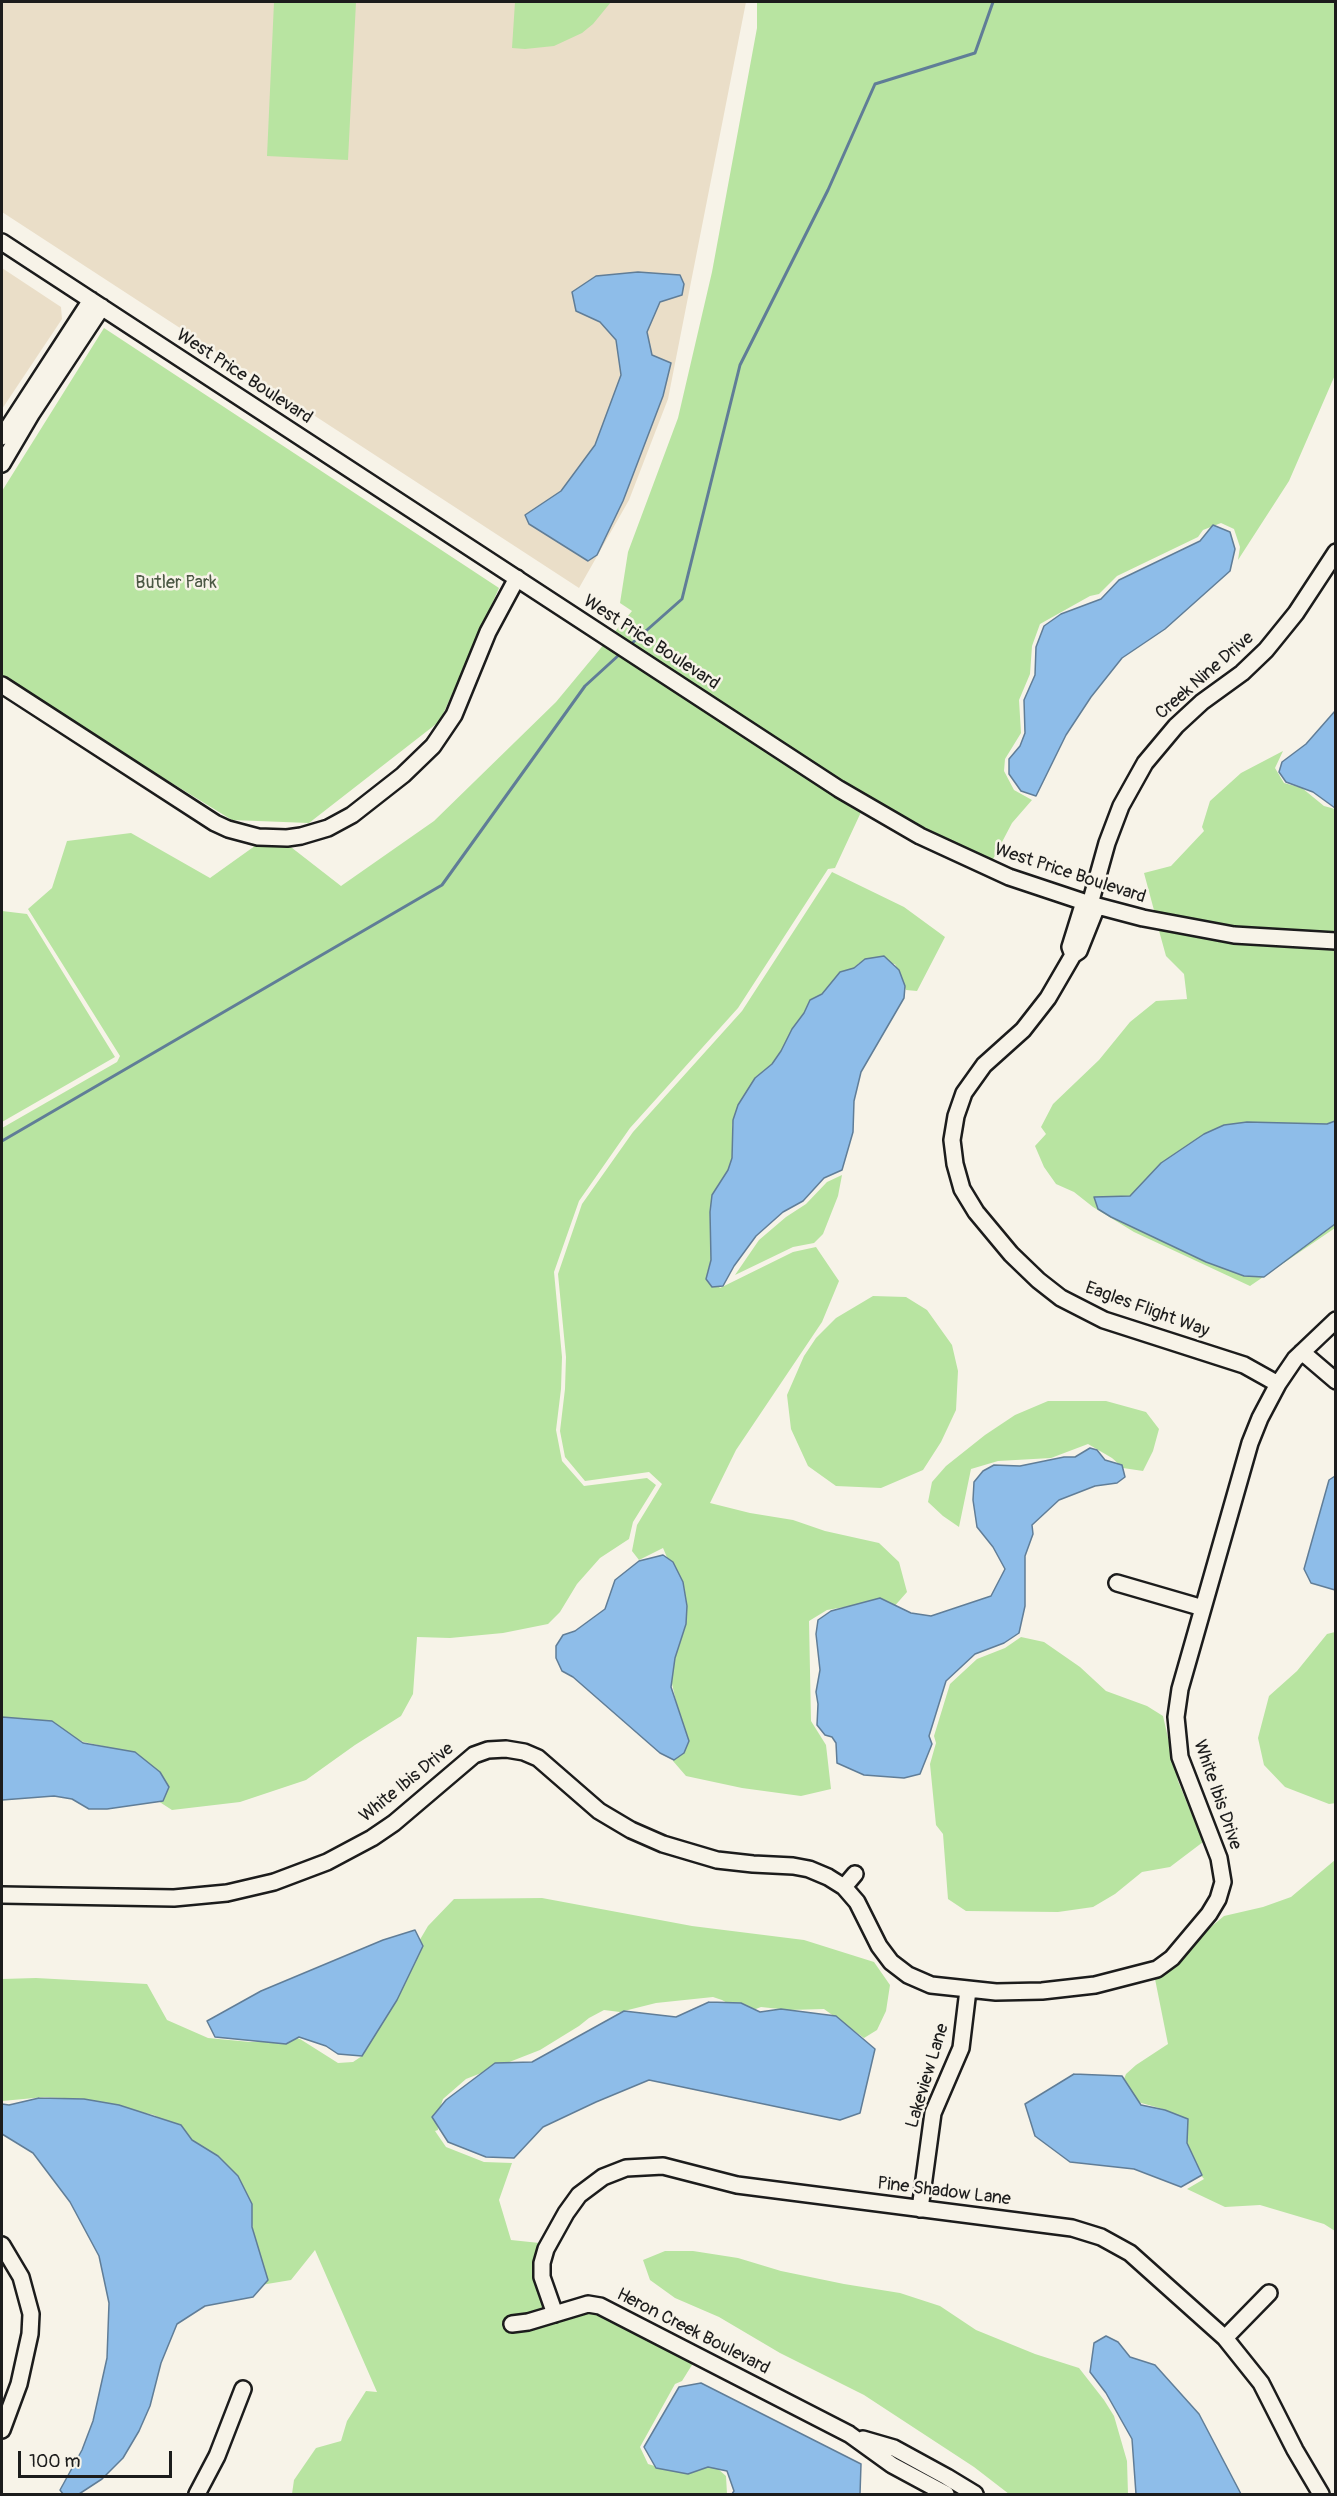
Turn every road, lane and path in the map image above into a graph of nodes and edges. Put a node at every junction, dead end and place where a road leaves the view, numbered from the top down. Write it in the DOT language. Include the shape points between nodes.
graph roads {
  1 [pos="2,242"];
  2 [pos="96,304"];
  3 [pos="2,437"];
  4 [pos="2,464"];
  5 [pos="1333,562"];
  6 [pos="517,578"];
  7 [pos="2,685"];
  8 [pos="1090,904"];
  9 [pos="1335,941"];
  10 [pos="1335,1320"];
  11 [pos="1302,1352"];
  12 [pos="1335,1381"];
  13 [pos="1278,1384"];
  14 [pos="1117,1583"];
  15 [pos="1203,1608"];
  16 [pos="855,1874"];
  17 [pos="844,1887"];
  18 [pos="2,1896"];
  19 [pos="968,1990"];
  20 [pos="920,2209"];
  21 [pos="2,2245"];
  22 [pos="1269,2293"];
  23 [pos="555,2314"];
  24 [pos="512,2324"];
  25 [pos="1225,2338"];
  26 [pos="243,2389"];
  27 [pos="2,2430"];
  28 [pos="849,2434"];
  29 [pos="196,2494"];
  30 [pos="946,2494"];
  31 [pos="975,2494"];
  32 [pos="1321,2494"];
  1 -- 2 [label="street, West Price Boulevard"];
  2 -- 3 [label="street"];
  2 -- 4 [label="street"];
  2 -- 6 [label="street, West Price Boulevard"];
  5 -- 8 [label="street, Creek Nine Drive" via="1266,650 1202,702 1145,763 1114,822"];
  6 -- 7 [label="street" via="488,632 454,715 433,746 352,815 301,836 258,837 215,823"];
  6 -- 8 [label="street, West Price Boulevard" via="839,789 949,851 1009,877"];
  8 -- 9 [label="street, West Price Boulevard" via="1223,933"];
  8 -- 13 [label="street, Eagles Flight Way" via="1079,951 1072,956 1048,998 1015,1038 984,1065 964,1093 952,1140 962,1189 1011,1254 1061,1298 1104,1320 1244,1365"];
  10 -- 11 [label="street, White Ibis Drive"];
  11 -- 12 [label="street"];
  11 -- 13 [label="street, White Ibis Drive"];
  13 -- 15 [label="street, White Ibis Drive" via="1250,1443"];
  14 -- 15 [label="street"];
  15 -- 19 [label="street, White Ibis Drive" via="1180,1689 1176,1727 1182,1764 1222,1866 1221,1889 1214,1906 1172,1958 1150,1971 1056,1990"];
  16 -- 17 [label="street"];
  17 -- 18 [label="street, White Ibis Drive" via="801,1867 726,1861 663,1844 599,1810 538,1758 498,1749 481,1751 470,1758 372,1838 327,1862 274,1882 192,1897"];
  17 -- 19 [label="street, White Ibis Drive" via="863,1910 884,1954 899,1969 931,1985"];
  19 -- 20 [label="street, Lakeview Lane" via="961,2048 933,2113"];
  20 -- 23 [label="street, Pine Shadow Lane" via="736,2185 663,2166 613,2172 579,2194 546,2249 542,2277"];
  20 -- 25 [label="street, Pine Shadow Lane" via="1056,2226 1101,2237 1144,2264"];
  21 -- 27 [label="street" via="21,2277 31,2314 19,2384"];
  22 -- 25 [label="street"];
  23 -- 24 [label="street, Heron Creek Boulevard"];
  23 -- 28 [label="street, Heron Creek Boulevard" via="588,2304 600,2306"];
  25 -- 32 [label="street, Pine Shadow Lane" via="1261,2383"];
  26 -- 29 [label="street" via="217,2456"];
  28 -- 30 [label="street, Heron Creek Boulevard"];
  28 -- 31 [label="street, Heron Creek Boulevard" via="894,2448"];
}
